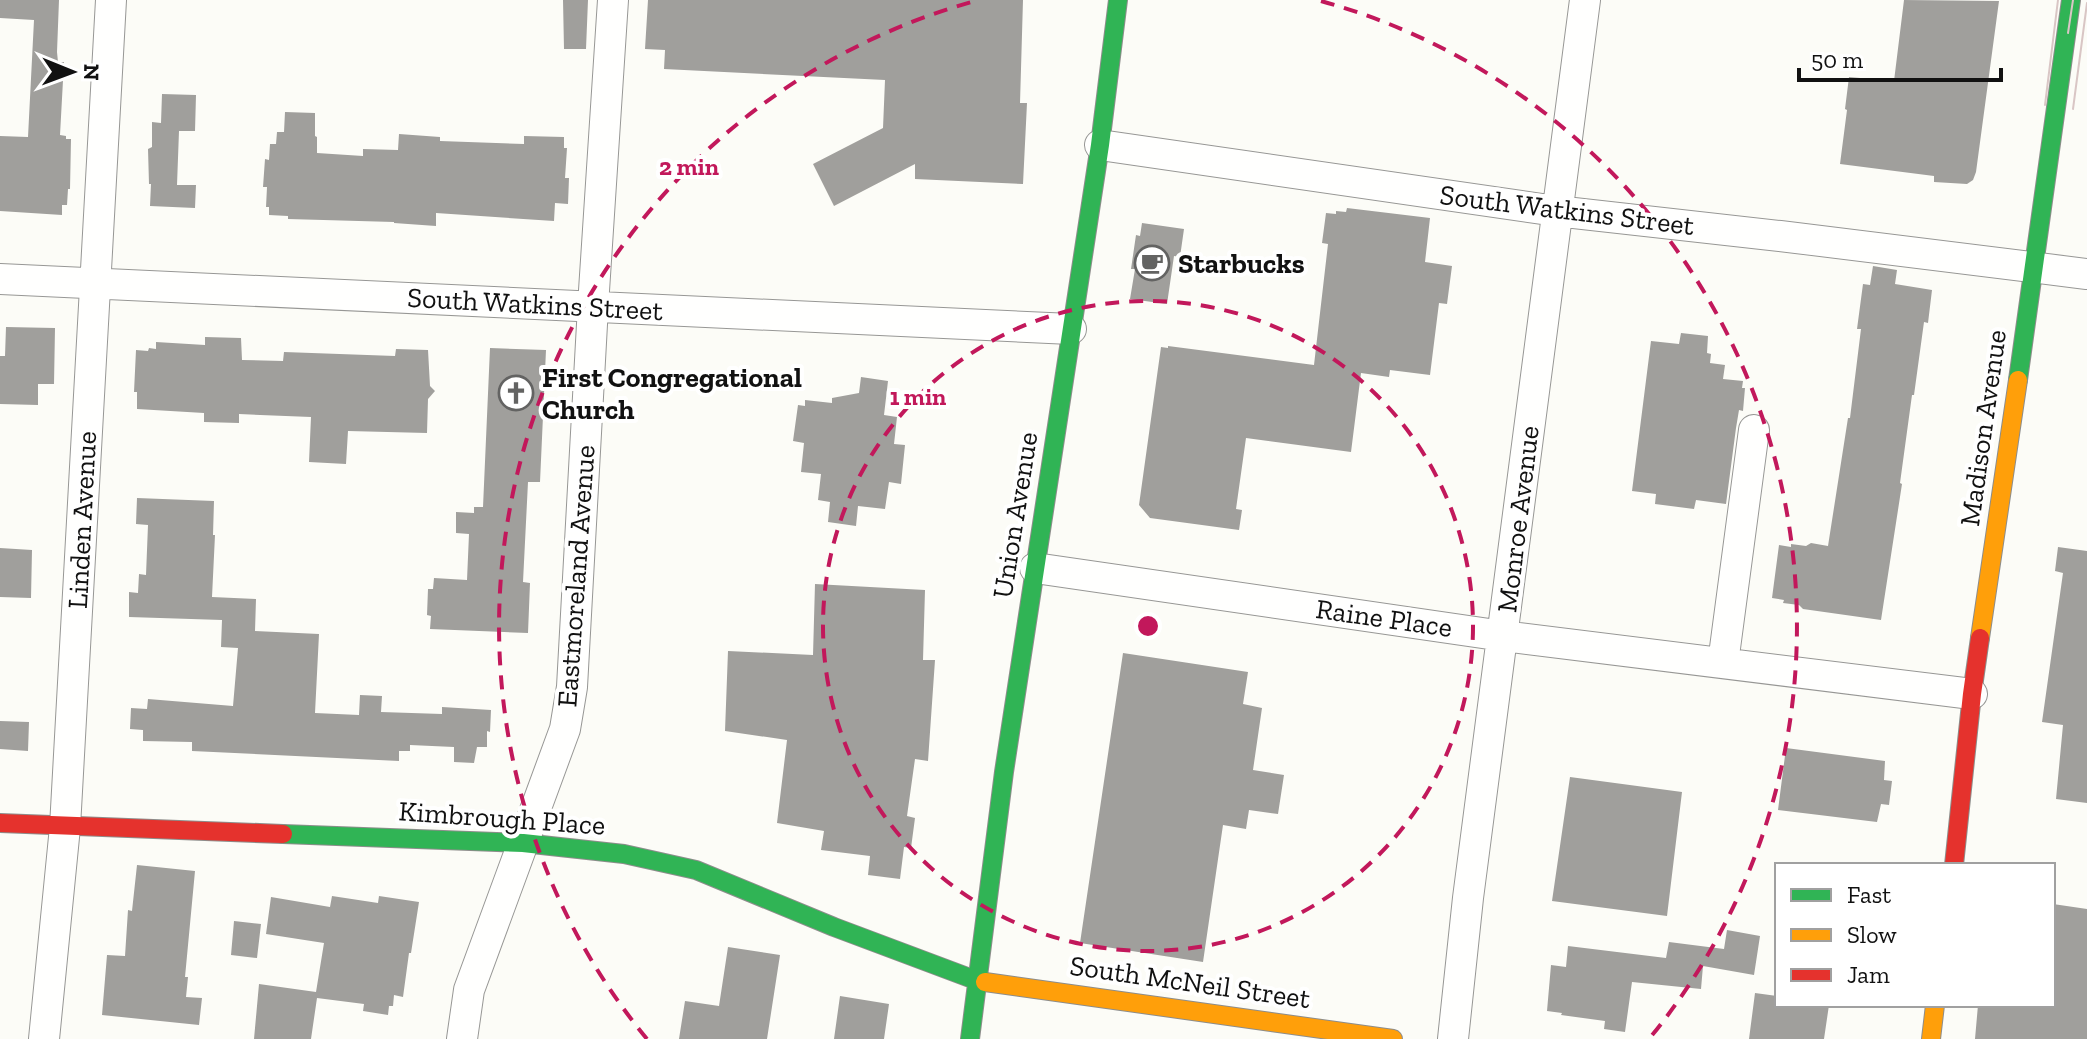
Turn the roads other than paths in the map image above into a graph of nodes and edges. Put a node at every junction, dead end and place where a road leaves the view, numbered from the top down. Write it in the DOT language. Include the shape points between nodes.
graph roads {
  1 [pos="111,0"];
  2 [pos="613,0"];
  3 [pos="1118,0"];
  4 [pos="1585,0"];
  5 [pos="2071,0"];
  6 [pos="1100,145"];
  7 [pos="1556,211"];
  8 [pos="2035,267"];
  9 [pos="2087,274"];
  10 [pos="0,279"];
  11 [pos="94,283"];
  12 [pos="593,306"];
  13 [pos="1071,329"];
  14 [pos="1754,430"];
  15 [pos="1035,568"];
  16 [pos="1503,636"];
  17 [pos="1723,663"];
  18 [pos="1972,694"];
  19 [pos="0,823"];
  20 [pos="65,827"];
  21 [pos="523,843"];
  22 [pos="1954,863"];
  23 [pos="978,981"];
  24 [pos="1935,1007"];
  25 [pos="44,1039"];
  26 [pos="462,1039"];
  27 [pos="970,1039"];
  28 [pos="1393,1039"];
  29 [pos="1453,1039"];
  30 [pos="1931,1039"];
  1 -- 11 [label="street, Linden Avenue"];
  2 -- 12 [label="street, Eastmoreland Avenue"];
  3 -- 6 [label="street, Union Avenue"];
  4 -- 7 [label="street, Monroe Avenue"];
  5 -- 8 [label="street, Madison Avenue"];
  6 -- 7 [label="street, South Watkins Street"];
  6 -- 13 [label="street, Union Avenue"];
  7 -- 8 [label="street, South Watkins Street"];
  7 -- 16 [label="street, Monroe Avenue"];
  8 -- 9 [label="street, South Watkins Street"];
  8 -- 18 [label="street, Madison Avenue"];
  10 -- 11 [label="street, South Watkins Street"];
  11 -- 12 [label="street, South Watkins Street"];
  11 -- 20 [label="street, Linden Avenue"];
  12 -- 13 [label="street, South Watkins Street"];
  12 -- 21 [label="street, Eastmoreland Avenue" via="572,687 565,729"];
  13 -- 15 [label="street, Union Avenue"];
  14 -- 17 [label="street"];
  15 -- 16 [label="street, Raine Place"];
  15 -- 23 [label="street, Union Avenue"];
  16 -- 17 [label="street, Raine Place"];
  16 -- 29 [label="street, Monroe Avenue"];
  17 -- 18 [label="street, Raine Place"];
  18 -- 22 [label="street, Madison Avenue"];
  19 -- 20 [label="street, Kimbrough Place"];
  20 -- 21 [label="street, Kimbrough Place"];
  20 -- 25 [label="street, Linden Avenue"];
  21 -- 23 [label="street, Kimbrough Place" via="624,854 696,870"];
  21 -- 26 [label="street, Eastmoreland Avenue" via="469,990"];
  23 -- 27 [label="street, Union Avenue"];
  23 -- 28 [label="street, South McNeil Street"];
  24 -- 30 [label="street"];
}
